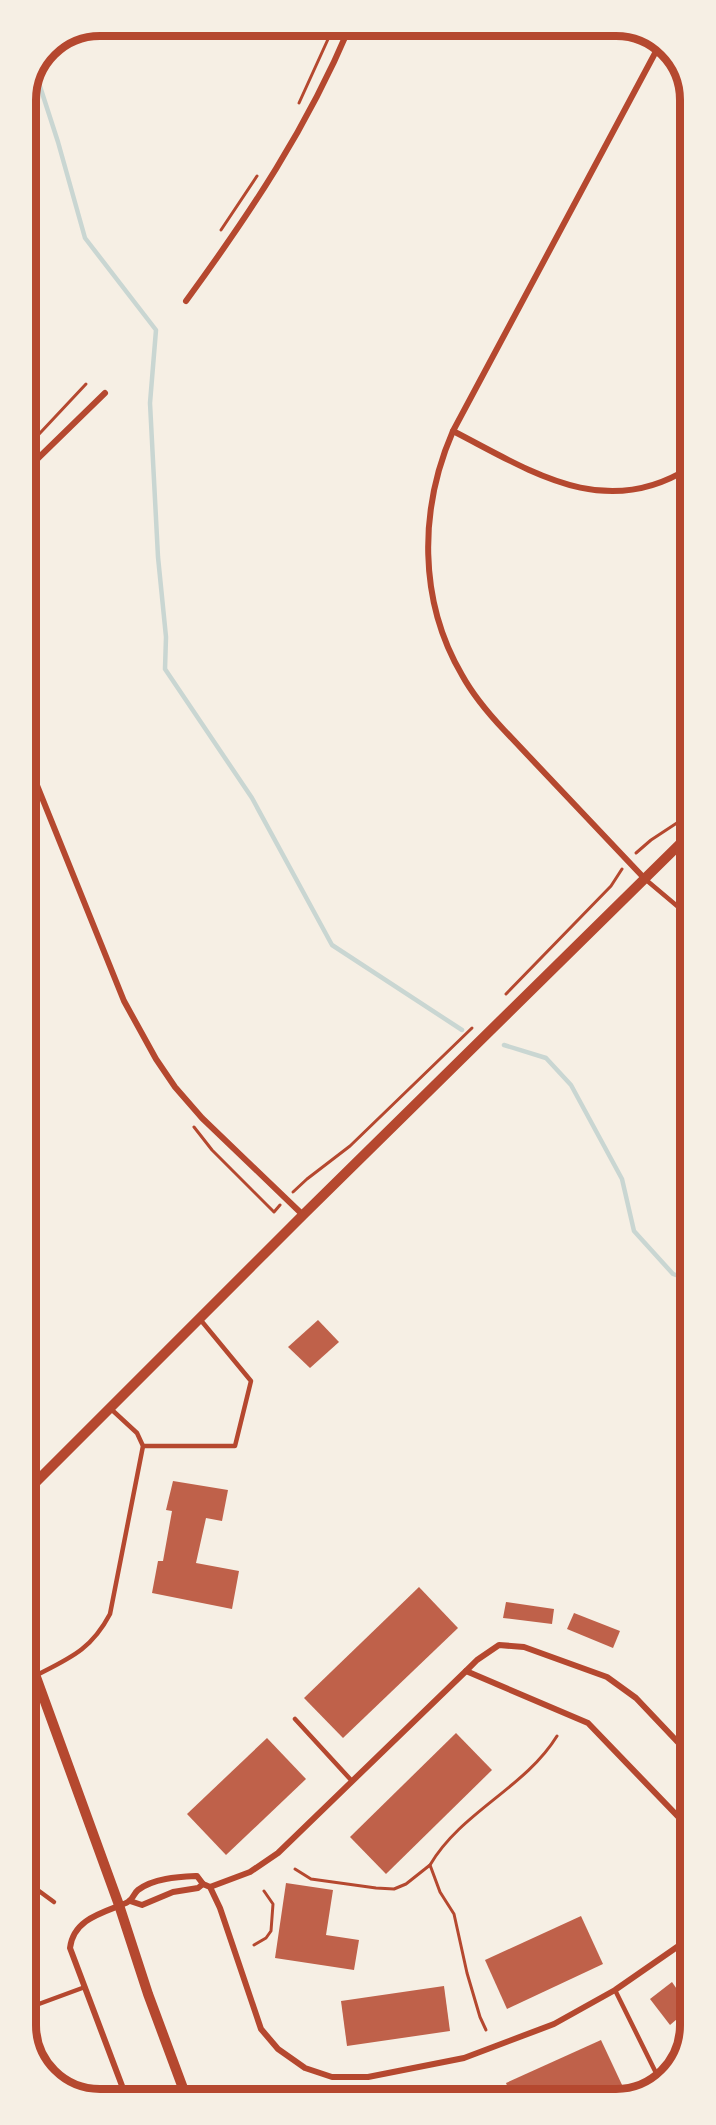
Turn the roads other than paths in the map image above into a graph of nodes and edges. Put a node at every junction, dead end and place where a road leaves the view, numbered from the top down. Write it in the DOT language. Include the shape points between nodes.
graph roads {
  1 [pos="345,36"];
  2 [pos="656,51"];
  3 [pos="186,301"];
  4 [pos="105,393"];
  5 [pos="453,431"];
  6 [pos="36,460"];
  7 [pos="680,472"];
  8 [pos="36,783"];
  9 [pos="680,845"];
  10 [pos="645,879"];
  11 [pos="680,908"];
  12 [pos="303,1215"];
  13 [pos="199,1318"];
  14 [pos="110,1408"];
  15 [pos="143,1446"];
  16 [pos="36,1482"];
  17 [pos="466,1671"];
  18 [pos="36,1676"];
  19 [pos="36,1679"];
  20 [pos="295,1719"];
  21 [pos="680,1744"];
  22 [pos="351,1780"];
  23 [pos="680,1819"];
  24 [pos="207,1885"];
  25 [pos="36,1892"];
  26 [pos="54,1902"];
  27 [pos="124,1903"];
  28 [pos="680,1945"];
  29 [pos="85,1987"];
  30 [pos="615,1990"];
  31 [pos="36,2005"];
  32 [pos="657,2074"];
  33 [pos="123,2089"];
  34 [pos="183,2089"];
  1 -- 3 [label="street" via="281,163"];
  2 -- 5 [label="street"];
  4 -- 6 [label="street"];
  5 -- 7 [label="street" via="542,476 584,489 632,489 658,483"];
  5 -- 10 [label="street" via="434,483 427,547 430,584 448,646 482,706"];
  8 -- 12 [label="street" via="124,1000 156,1059 202,1118"];
  9 -- 10 [label="street"];
  10 -- 11 [label="lane"];
  10 -- 12 [label="street"];
  12 -- 13 [label="street"];
  13 -- 14 [label="street"];
  13 -- 15 [label="lane" via="251,1382 235,1446"];
  14 -- 15 [label="lane" via="137,1432"];
  14 -- 16 [label="street"];
  15 -- 18 [label="lane" via="110,1614 90,1644"];
  17 -- 21 [label="street" via="499,1645 524,1647 607,1677 636,1698"];
  17 -- 22 [label="street"];
  17 -- 23 [label="street" via="588,1723"];
  19 -- 27 [label="street"];
  20 -- 22 [label="lane"];
  22 -- 24 [label="street" via="278,1853 249,1872"];
  24 -- 27 [label="street" via="173,1892 141,1905"];
  24 -- 27 [label="street" via="197,1876 174,1877 137,1891"];
  24 -- 30 [label="street" via="220,1908 261,2029 278,2049 305,2068 332,2077 368,2077 464,2058 554,2024"];
  25 -- 26 [label="lane"];
  27 -- 29 [label="street" via="92,1916 71,1940 69,1948"];
  27 -- 34 [label="street" via="148,1994"];
  28 -- 30 [label="street"];
  29 -- 31 [label="lane"];
  29 -- 33 [label="street"];
  30 -- 32 [label="lane"];
}
